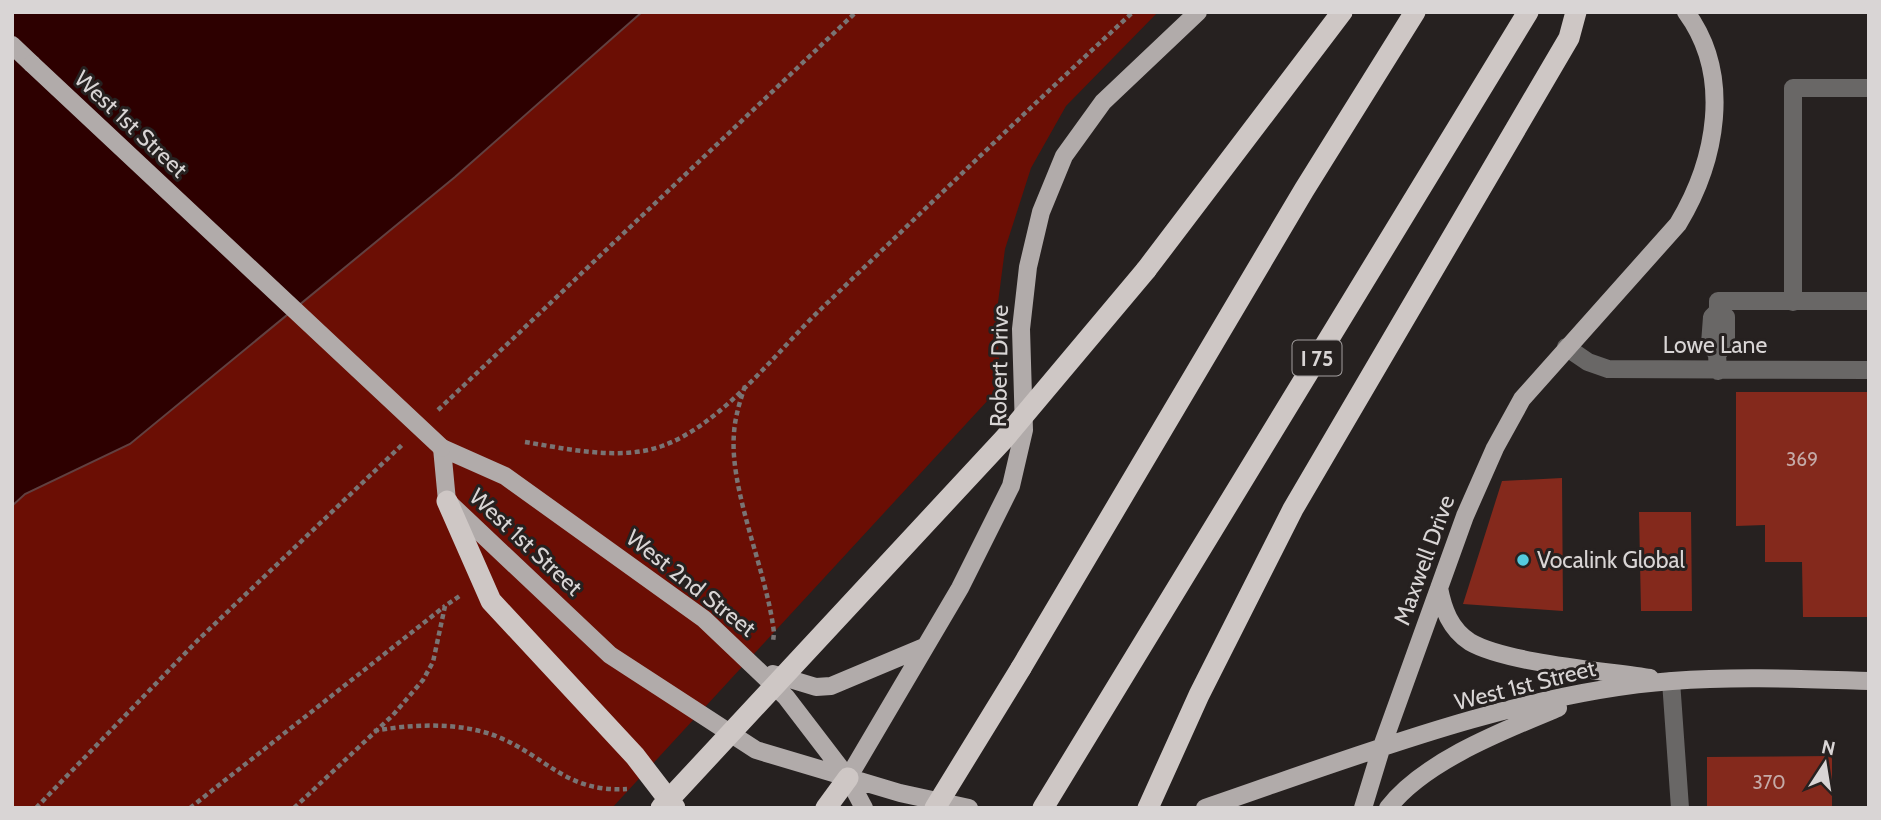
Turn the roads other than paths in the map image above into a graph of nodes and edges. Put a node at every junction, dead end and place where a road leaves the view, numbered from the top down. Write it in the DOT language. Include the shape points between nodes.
graph roads {
  1 [pos="1198,12"];
  2 [pos="1342,12"];
  3 [pos="1415,12"];
  4 [pos="1576,12"];
  5 [pos="1686,12"];
  6 [pos="1522,21"];
  7 [pos="12,45"];
  8 [pos="1869,88"];
  9 [pos="1869,300"];
  10 [pos="1793,302"];
  11 [pos="1566,347"];
  12 [pos="1717,362"];
  13 [pos="1869,370"];
  14 [pos="442,448"];
  15 [pos="447,500"];
  16 [pos="1439,587"];
  17 [pos="924,646"];
  18 [pos="758,669"];
  19 [pos="1671,681"];
  20 [pos="1869,681"];
  21 [pos="1600,691"];
  22 [pos="1381,749"];
  23 [pos="848,778"];
  24 [pos="662,808"];
  25 [pos="675,808"];
  26 [pos="826,808"];
  27 [pos="864,808"];
  28 [pos="935,808"];
  29 [pos="969,808"];
  30 [pos="1043,808"];
  31 [pos="1147,808"];
  32 [pos="1205,808"];
  33 [pos="1363,808"];
  34 [pos="1388,808"];
  35 [pos="1680,808"];
  1 -- 17 [label="main road, Robert Drive" via="1103,102 1064,156 1041,212 1028,267 1021,329 1024,430 1011,486 960,588"];
  2 -- 24 [label="highway, bridge" via="1146,270 1004,439"];
  3 -- 28 [label="highway, bridge"];
  4 -- 31 [label="highway" via="1569,38 1293,509"];
  5 -- 11 [label="main road, Maxwell Drive" via="1705,49 1714,93 1707,166 1678,224"];
  6 -- 30 [label="highway, I 75"];
  7 -- 14 [label="main road, West 1st Street, bridge"];
  8 -- 10 [label="street" via="1793,88"];
  9 -- 10 [label="street"];
  10 -- 12 [label="street" via="1718,301 1718,311 1727,317 1726,344"];
  11 -- 12 [label="street, Lowe Lane" via="1608,369"];
  11 -- 16 [label="main road, Maxwell Drive" via="1522,399 1494,449"];
  12 -- 13 [label="street, Lowe Lane"];
  14 -- 15 [label="main road, West 1st Street"];
  14 -- 18 [label="main road, West 2nd Street" via="505,476 661,586"];
  15 -- 23 [label="main road, West 1st Street" via="610,655 756,750"];
  15 -- 25 [label="highway" via="491,601 635,757"];
  16 -- 19 [label="main road" via="1443,611 1471,642 1548,662"];
  16 -- 22 [label="main road, Maxwell Drive"];
  17 -- 18 [label="main road" via="831,686 816,687"];
  17 -- 23 [label="main road, Robert Drive"];
  18 -- 23 [label="main road, West 2nd Street"];
  19 -- 20 [label="main road, West 1st Street"];
  19 -- 21 [label="main road, West 1st Street"];
  19 -- 35 [label="street"];
  21 -- 22 [label="main road, West 1st Street" via="1510,710"];
  21 -- 34 [label="main road" via="1512,727 1426,773"];
  22 -- 32 [label="main road, West 1st Street"];
  22 -- 33 [label="main road, Maxwell Drive"];
  23 -- 26 [label="highway"];
  23 -- 27 [label="main road, West 2nd Street"];
  23 -- 29 [label="main road, West 1st Street"];
}
